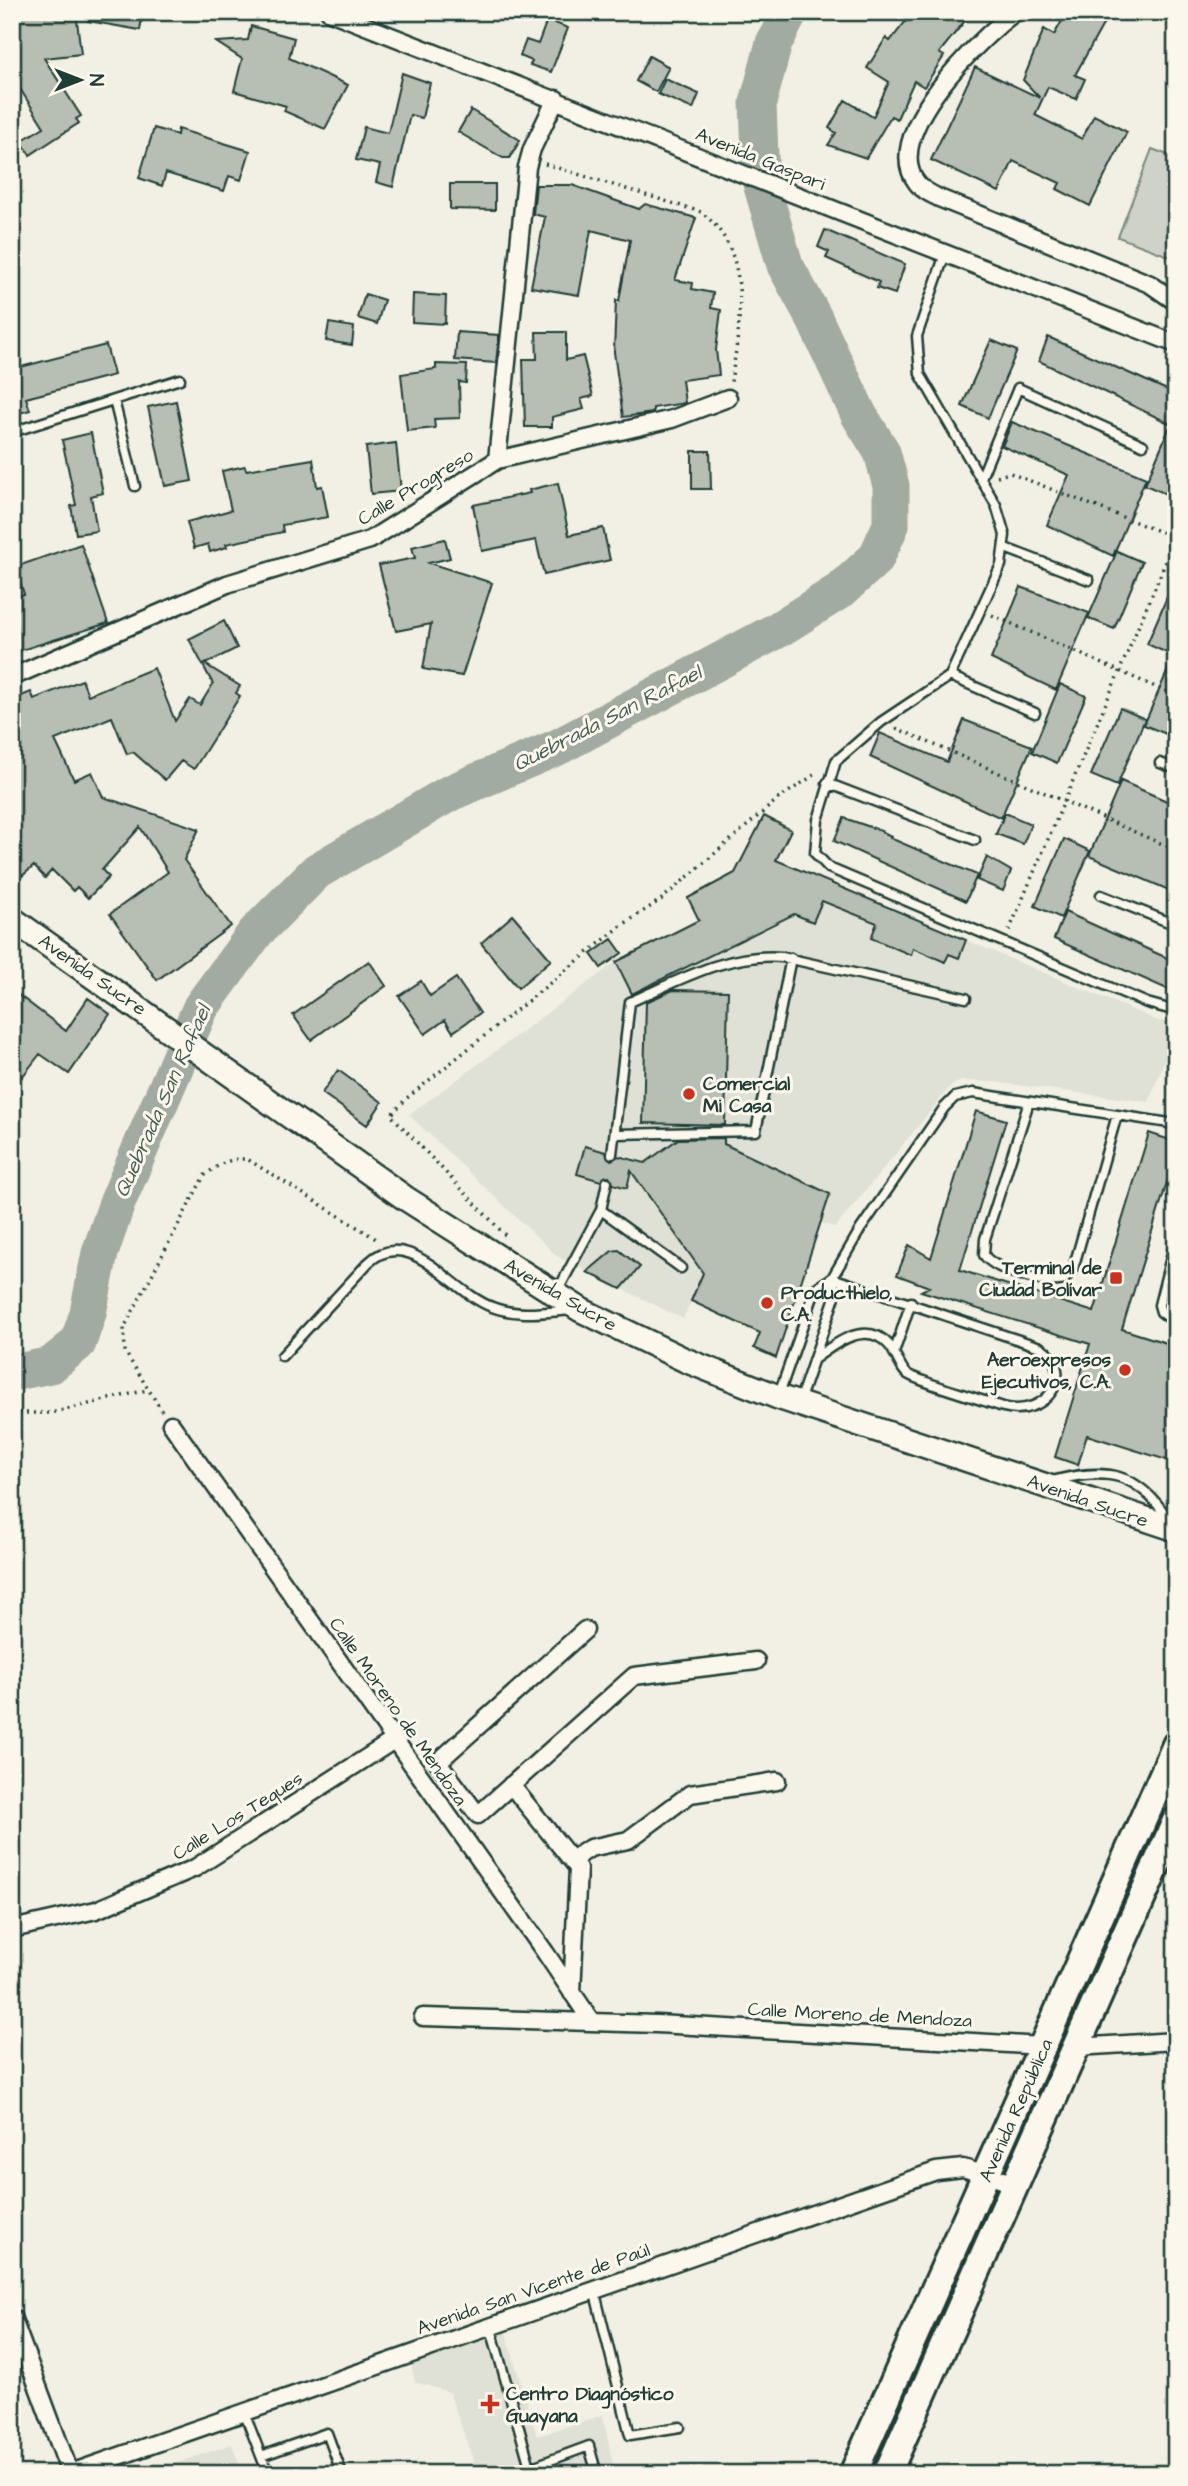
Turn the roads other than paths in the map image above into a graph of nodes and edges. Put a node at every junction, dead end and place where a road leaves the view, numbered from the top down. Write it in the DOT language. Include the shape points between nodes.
graph roads {
  1 [pos="331,12"];
  2 [pos="1015,12"];
  3 [pos="556,99"];
  4 [pos="945,254"];
  5 [pos="1176,302"];
  6 [pos="1176,344"];
  7 [pos="180,379"];
  8 [pos="728,398"];
  9 [pos="114,400"];
  10 [pos="12,432"];
  11 [pos="1143,445"];
  12 [pos="497,460"];
  13 [pos="981,478"];
  14 [pos="135,486"];
  15 [pos="1005,548"];
  16 [pos="1089,580"];
  17 [pos="950,676"];
  18 [pos="12,677"];
  19 [pos="1035,713"];
  20 [pos="1160,763"];
  21 [pos="1176,769"];
  22 [pos="827,783"];
  23 [pos="975,840"];
  24 [pos="1101,895"];
  25 [pos="14,918"];
  26 [pos="1176,925"];
  27 [pos="792,958"];
  28 [pos="966,998"];
  29 [pos="1176,1011"];
  30 [pos="1029,1102"];
  31 [pos="1117,1115"];
  32 [pos="1176,1124"];
  33 [pos="617,1135"];
  34 [pos="612,1154"];
  35 [pos="607,1182"];
  36 [pos="601,1210"];
  37 [pos="1176,1237"];
  38 [pos="681,1268"];
  39 [pos="832,1278"];
  40 [pos="556,1294"];
  41 [pos="911,1302"];
  42 [pos="581,1310"];
  43 [pos="1176,1322"];
  44 [pos="894,1353"];
  45 [pos="282,1356"];
  46 [pos="813,1360"];
  47 [pos="788,1400"];
  48 [pos="171,1424"];
  49 [pos="1040,1484"];
  50 [pos="1175,1529"];
  51 [pos="584,1630"];
  52 [pos="756,1661"];
  53 [pos="394,1740"];
  54 [pos="1176,1745"];
  55 [pos="777,1781"];
  56 [pos="512,1785"];
  57 [pos="1176,1821"];
  58 [pos="572,1860"];
  59 [pos="13,1927"];
  60 [pos="572,1993"];
  61 [pos="423,2017"];
  62 [pos="592,2022"];
  63 [pos="1176,2041"];
  64 [pos="1043,2046"];
  65 [pos="1076,2047"];
  66 [pos="986,2174"];
  67 [pos="1016,2183"];
  68 [pos="594,2288"];
  69 [pos="12,2317"];
  70 [pos="490,2325"];
  71 [pos="244,2412"];
  72 [pos="680,2427"];
  73 [pos="261,2456"];
  74 [pos="530,2467"];
  75 [pos="69,2473"];
  76 [pos="268,2474"];
  77 [pos="342,2474"];
  78 [pos="513,2474"];
  79 [pos="597,2474"];
  80 [pos="853,2474"];
  81 [pos="887,2474"];
  1 -- 3 [label="street, Avenida Gaspari"];
  2 -- 5 [label="street" via="966,54 929,104 912,142 910,169 916,183 939,198 1150,284"];
  3 -- 4 [label="street, Avenida Gaspari"];
  3 -- 12 [label="street" via="529,159"];
  4 -- 6 [label="street, Avenida Gaspari"];
  4 -- 13 [label="lane" via="922,319 917,357 920,374"];
  7 -- 9 [label="lane"];
  8 -- 12 [label="street, Calle Progreso" via="672,419"];
  9 -- 10 [label="lane"];
  9 -- 14 [label="lane"];
  11 -- 13 [label="lane" via="1018,388"];
  12 -- 18 [label="street, Calle Progreso" via="370,540 227,584"];
  13 -- 15 [label="lane" via="1002,519"];
  15 -- 16 [label="lane"];
  15 -- 17 [label="lane" via="996,579"];
  17 -- 19 [label="lane"];
  17 -- 22 [label="lane" via="881,722 836,761"];
  20 -- 21 [label="lane"];
  22 -- 23 [label="lane"];
  22 -- 29 [label="lane" via="815,844 823,864 1147,1003"];
  24 -- 26 [label="lane"];
  25 -- 40 [label="street, Avenida Sucre" via="405,1198"];
  27 -- 28 [label="lane"];
  27 -- 33 [label="lane" via="736,958 630,1002"];
  27 -- 33 [label="lane" via="756,1131"];
  30 -- 31 [label="lane"];
  30 -- 31 [label="lane" via="985,1239 984,1255 999,1268 1047,1282 1064,1280 1073,1269"];
  30 -- 39 [label="lane" via="973,1093 950,1101"];
  31 -- 32 [label="lane"];
  33 -- 34 [label="lane"];
  35 -- 36 [label="lane"];
  36 -- 38 [label="lane"];
  36 -- 40 [label="lane"];
  37 -- 43 [label="lane" via="1159,1305 1161,1312"];
  39 -- 41 [label="lane"];
  39 -- 46 [label="lane" via="836,1294"];
  39 -- 47 [label="lane" via="816,1288"];
  40 -- 42 [label="street, Avenida Sucre"];
  41 -- 44 [label="lane"];
  41 -- 44 [label="lane" via="1040,1347 1055,1364 1055,1384 1044,1403 1010,1409 906,1373"];
  42 -- 45 [label="lane" via="504,1311 479,1302 410,1252 390,1249 377,1254"];
  42 -- 47 [label="street, Avenida Sucre" via="673,1355"];
  44 -- 46 [label="lane" via="878,1336 857,1334"];
  46 -- 47 [label="lane"];
  47 -- 49 [label="street, Avenida Sucre"];
  48 -- 53 [label="street, Calle Moreno de Mendoza"];
  49 -- 50 [label="street, Avenida Sucre"];
  49 -- 50 [label="lane" via="1086,1472 1133,1482 1149,1492"];
  51 -- 56 [label="street" via="438,1762 478,1815"];
  52 -- 56 [label="street" via="634,1676"];
  53 -- 59 [label="street, Calle Los Teques" via="195,1868 105,1907"];
  53 -- 60 [label="street, Calle Moreno de Mendoza"];
  54 -- 64 [label="main road, Avenida República"];
  55 -- 58 [label="street" via="690,1794 628,1840 590,1848"];
  56 -- 58 [label="street"];
  57 -- 65 [label="main road, Avenida República"];
  58 -- 60 [label="street" via="578,1868"];
  60 -- 62 [label="street, Calle Moreno de Mendoza"];
  61 -- 62 [label="street, Calle Moreno de Mendoza"];
  62 -- 64 [label="street, Calle Moreno de Mendoza"];
  63 -- 65 [label="street"];
  64 -- 66 [label="main road, Avenida República"];
  65 -- 67 [label="main road, Avenida República"];
  66 -- 67 [label="street, Avenida San Vicente de Paúl"];
  66 -- 68 [label="street, Avenida San Vicente de Paúl" via="963,2168 936,2171"];
  66 -- 80 [label="main road, Avenida República"];
  67 -- 81 [label="main road, Avenida República"];
  68 -- 70 [label="street, Avenida San Vicente de Paúl"];
  68 -- 72 [label="lane" via="629,2435"];
  69 -- 75 [label="street"];
  70 -- 71 [label="street, Avenida San Vicente de Paúl"];
  70 -- 74 [label="lane"];
  71 -- 73 [label="lane"];
  71 -- 75 [label="street, Avenida San Vicente de Paúl"];
  73 -- 76 [label="lane"];
  73 -- 77 [label="lane" via="327,2433"];
  74 -- 78 [label="lane"];
  74 -- 79 [label="lane" via="589,2446"];
}
